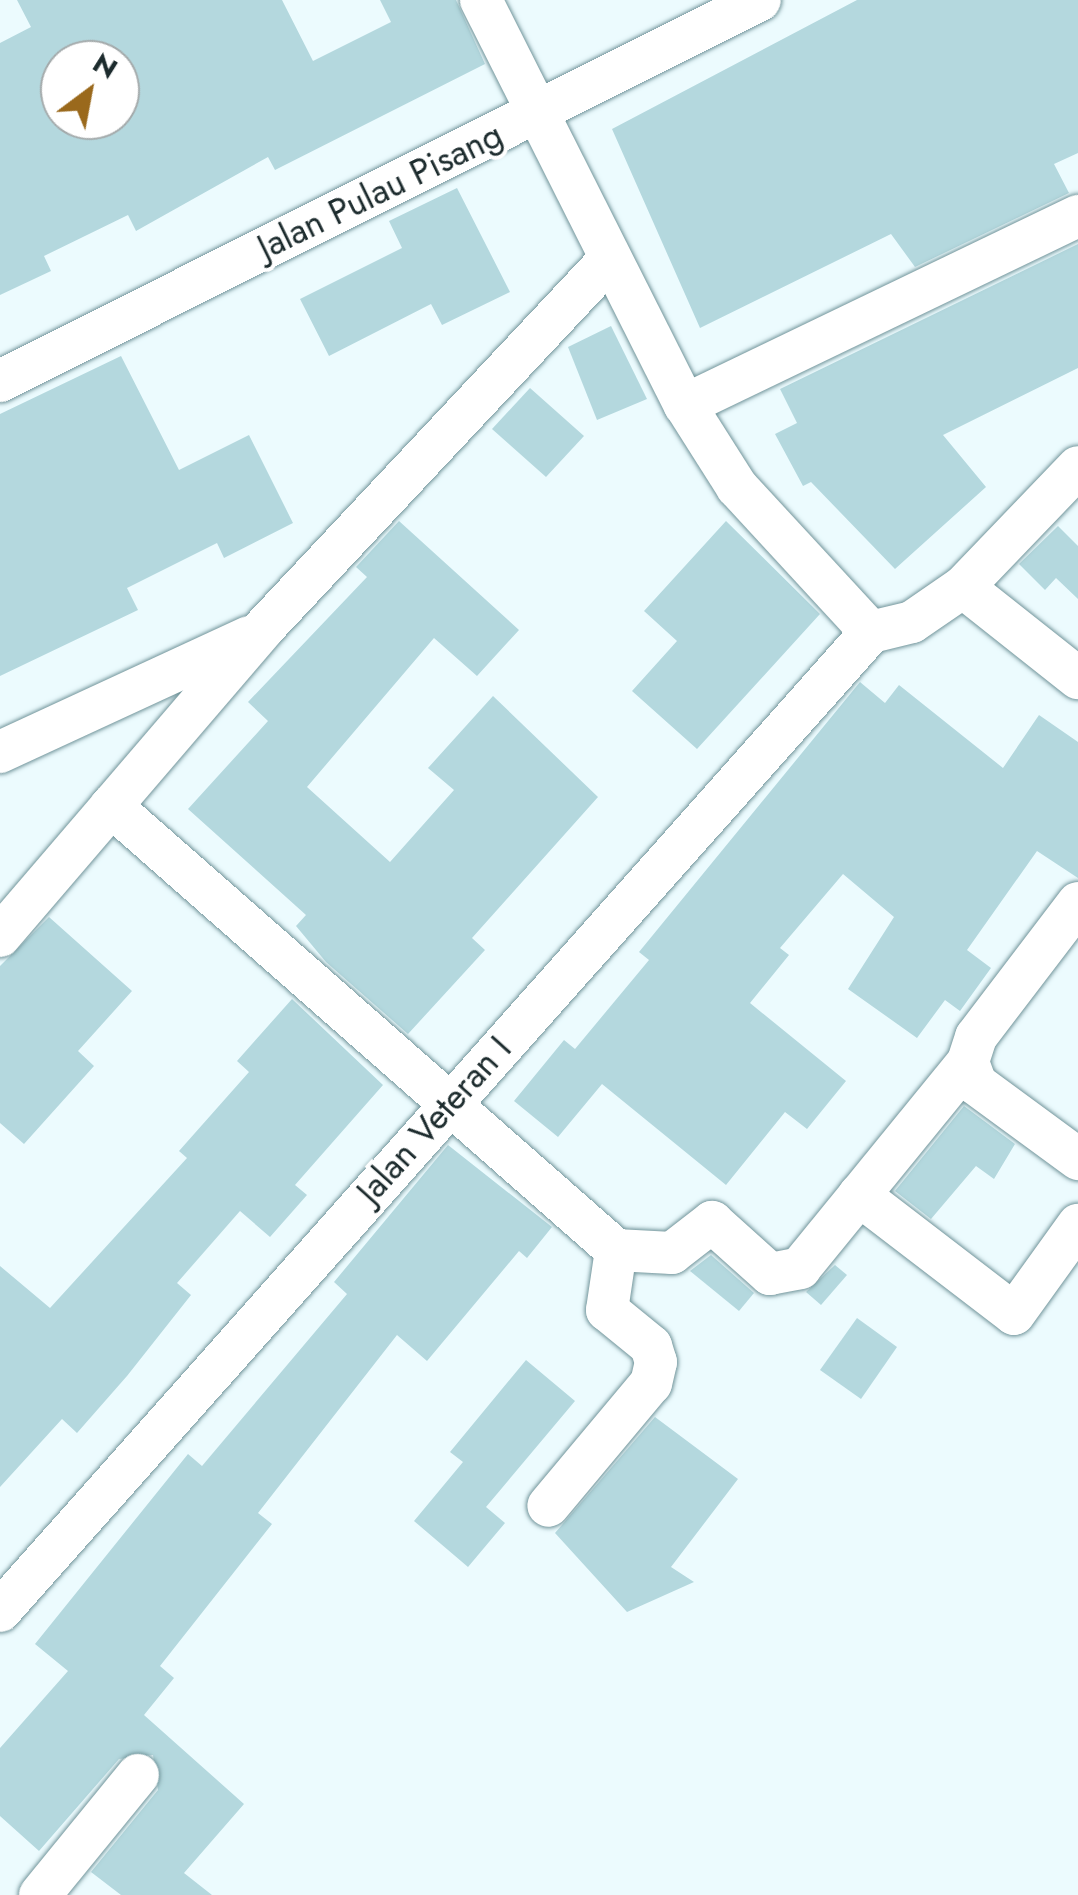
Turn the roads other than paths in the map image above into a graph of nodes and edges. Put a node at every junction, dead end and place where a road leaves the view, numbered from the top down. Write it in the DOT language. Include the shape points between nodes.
graph roads {
  1 [pos="481,0"];
  2 [pos="760,0"];
  3 [pos="536,114"];
  4 [pos="1078,216"];
  5 [pos="610,260"];
  6 [pos="0,380"];
  7 [pos="685,405"];
  8 [pos="1078,466"];
  9 [pos="963,587"];
  10 [pos="261,631"];
  11 [pos="871,632"];
  12 [pos="1078,678"];
  13 [pos="0,752"];
  14 [pos="110,806"];
  15 [pos="1078,902"];
  16 [pos="0,936"];
  17 [pos="968,1062"];
  18 [pos="449,1104"];
  19 [pos="1078,1159"];
  20 [pos="860,1195"];
  21 [pos="1078,1225"];
  22 [pos="616,1250"];
  23 [pos="548,1506"];
  24 [pos="0,1610"];
  25 [pos="138,1775"];
  26 [pos="40,1895"];
  1 -- 3 [label="street"];
  2 -- 3 [label="street, Jalan Pulau Pisang"];
  3 -- 5 [label="street"];
  3 -- 6 [label="street, Jalan Pulau Pisang"];
  4 -- 7 [label="street"];
  5 -- 7 [label="street"];
  5 -- 10 [label="street"];
  7 -- 11 [label="street" via="737,487"];
  8 -- 9 [label="street"];
  9 -- 11 [label="street" via="912,622"];
  9 -- 12 [label="street"];
  10 -- 13 [label="street"];
  10 -- 14 [label="street"];
  11 -- 18 [label="street, Jalan Veteran I"];
  14 -- 16 [label="street"];
  14 -- 18 [label="street"];
  15 -- 17 [label="street" via="976,1037"];
  17 -- 19 [label="street" via="976,1084"];
  17 -- 20 [label="street"];
  18 -- 22 [label="street"];
  18 -- 24 [label="street, Jalan Veteran I"];
  20 -- 21 [label="street" via="1014,1314"];
  20 -- 22 [label="street" via="800,1268 770,1274 712,1222 672,1253"];
  22 -- 23 [label="street" via="607,1310 651,1346 651,1383"];
  25 -- 26 [label="street"];
}
